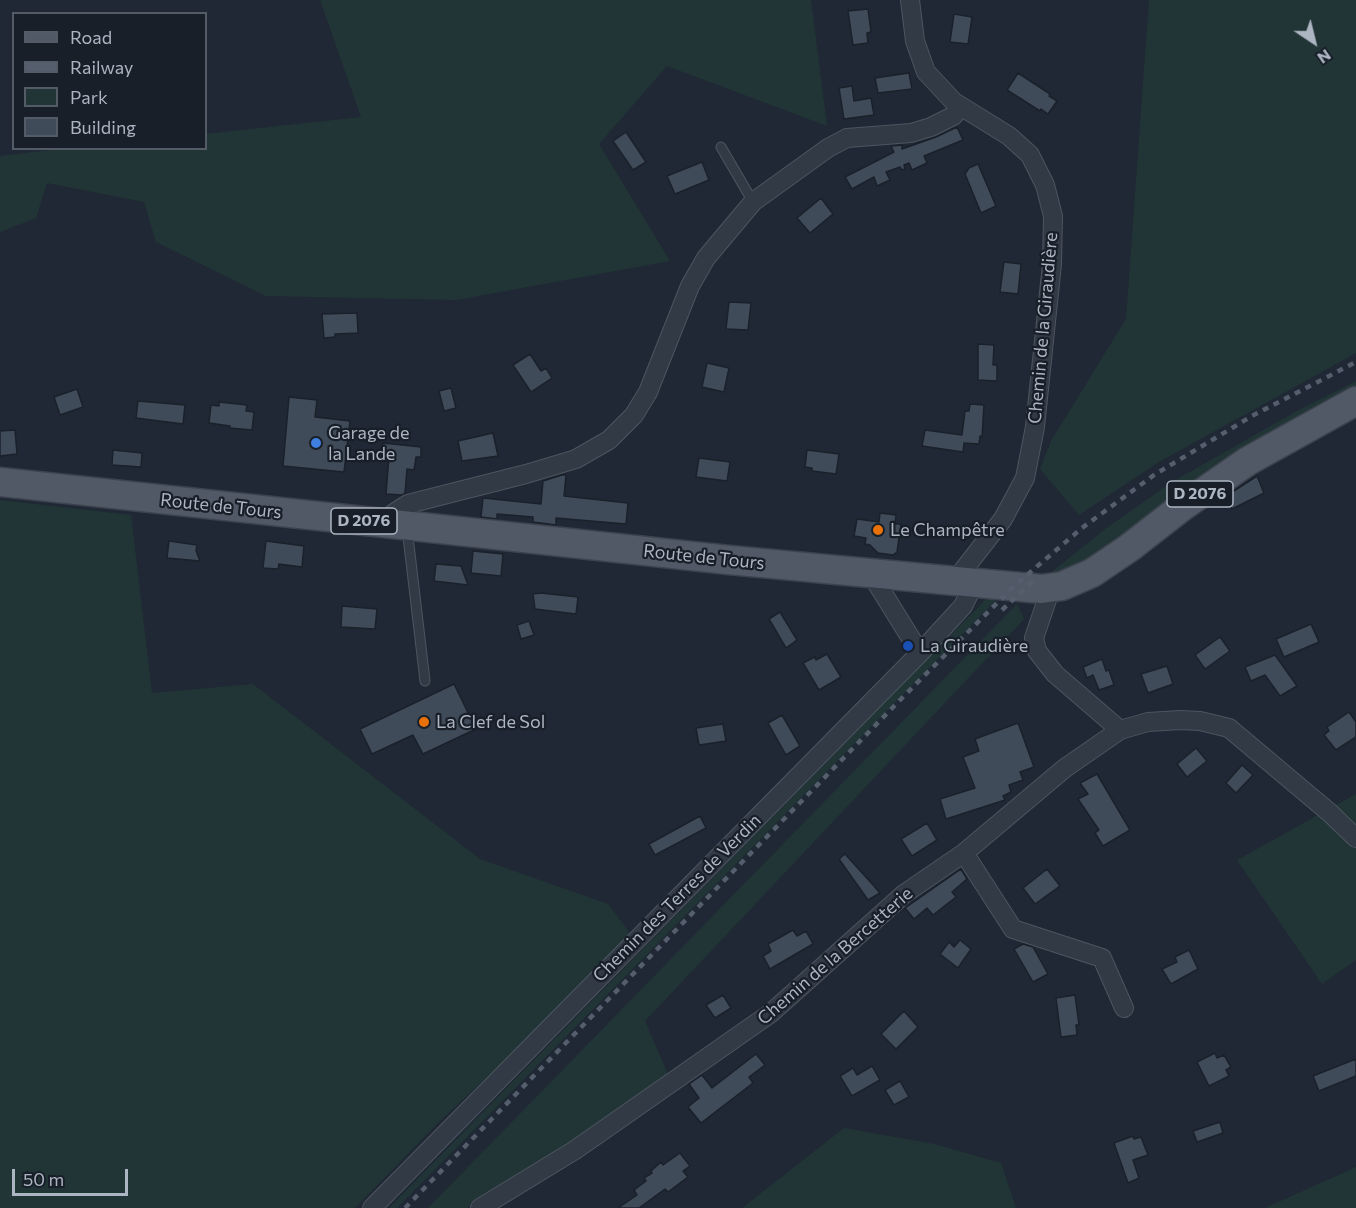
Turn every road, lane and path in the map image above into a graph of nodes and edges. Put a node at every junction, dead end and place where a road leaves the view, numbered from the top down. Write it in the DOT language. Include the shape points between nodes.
graph roads {
  1 [pos="910,0"];
  2 [pos="961,107"];
  3 [pos="721,147"];
  4 [pos="753,202"];
  5 [pos="1356,401"];
  6 [pos="0,482"];
  7 [pos="398,524"];
  8 [pos="871,574"];
  9 [pos="964,583"];
  10 [pos="1052,588"];
  11 [pos="920,653"];
  12 [pos="425,681"];
  13 [pos="1120,730"];
  14 [pos="1356,838"];
  15 [pos="964,853"];
  16 [pos="1124,1008"];
  17 [pos="372,1208"];
  18 [pos="480,1208"];
  1 -- 2 [label="street, Chemin de la Giraudière" via="920,61 933,82"];
  2 -- 4 [label="street" via="953,116 911,133 847,138"];
  2 -- 9 [label="street, Chemin de la Giraudière" via="1009,136 1030,155 1045,184 1053,216 1035,427 1025,478"];
  3 -- 4 [label="lane"];
  4 -- 7 [label="street" via="706,258 690,286 648,392 634,415 609,440 576,459 408,504 394,513"];
  5 -- 10 [label="main road, Route de Tours / D 2076" via="1248,460 1099,569"];
  6 -- 7 [label="main road, Route de Tours / D 2076"];
  7 -- 8 [label="main road, Route de Tours / D 2076"];
  7 -- 12 [label="lane"];
  8 -- 9 [label="main road, Route de Tours / D 2076"];
  8 -- 11 [label="street"];
  9 -- 10 [label="main road, Route de Tours / D 2076"];
  9 -- 11 [label="street, Chemin des Terres de Verdin" via="963,606"];
  10 -- 13 [label="street" via="1034,638 1037,651 1055,674"];
  11 -- 17 [label="street, Chemin des Terres de Verdin"];
  13 -- 14 [label="street, Chemin de la Bercetterie" via="1148,722 1180,720 1229,728"];
  13 -- 15 [label="street, Chemin de la Bercetterie" via="1065,768"];
  15 -- 16 [label="street" via="1013,929 1102,958"];
  15 -- 18 [label="street, Chemin de la Bercetterie" via="904,894 757,1023 575,1150"];
}
